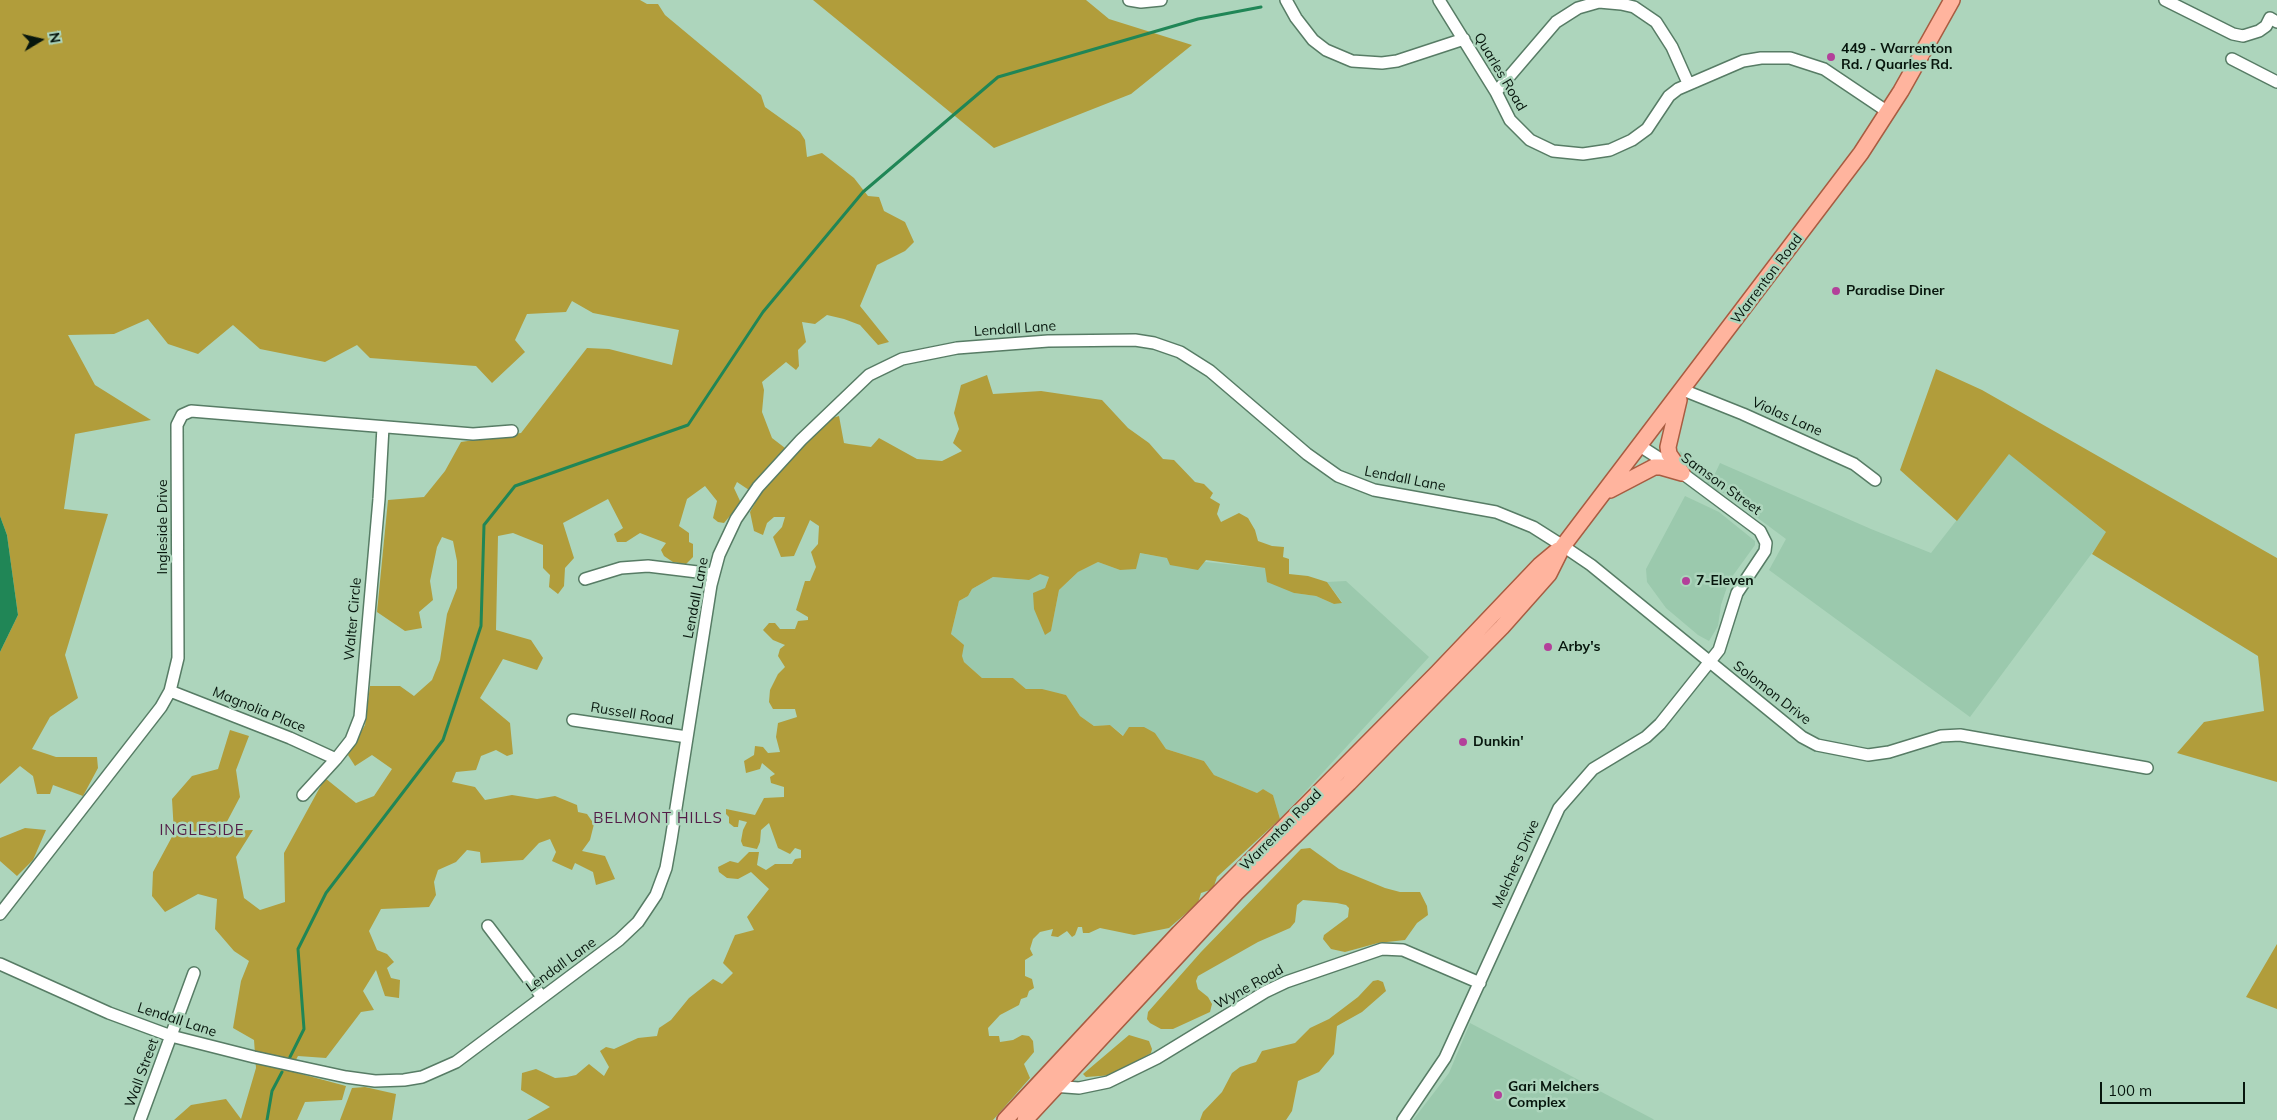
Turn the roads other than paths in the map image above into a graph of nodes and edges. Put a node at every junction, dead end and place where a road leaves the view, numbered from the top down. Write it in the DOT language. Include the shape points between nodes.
graph roads {
  1 [pos="1129,0"];
  2 [pos="1161,0"];
  3 [pos="1286,0"];
  4 [pos="1439,0"];
  5 [pos="1952,0"];
  6 [pos="2165,0"];
  7 [pos="2277,22"];
  8 [pos="1464,40"];
  9 [pos="2232,59"];
  10 [pos="2277,82"];
  11 [pos="1688,83"];
  12 [pos="1496,92"];
  13 [pos="1888,112"];
  14 [pos="1682,391"];
  15 [pos="384,426"];
  16 [pos="512,431"];
  17 [pos="1640,446"];
  18 [pos="1682,473"];
  19 [pos="1875,480"];
  20 [pos="1604,494"];
  21 [pos="1563,546"];
  22 [pos="714,574"];
  23 [pos="585,579"];
  24 [pos="1709,662"];
  25 [pos="170,691"];
  26 [pos="573,720"];
  27 [pos="687,737"];
  28 [pos="336,759"];
  29 [pos="2147,768"];
  30 [pos="303,795"];
  31 [pos="0,914"];
  32 [pos="488,926"];
  33 [pos="0,964"];
  34 [pos="194,973"];
  35 [pos="1480,983"];
  36 [pos="542,997"];
  37 [pos="171,1036"];
  38 [pos="1037,1084"];
  39 [pos="1056,1087"];
  40 [pos="140,1120"];
  41 [pos="1005,1120"];
  42 [pos="1024,1120"];
  43 [pos="1403,1120"];
  1 -- 2 [label="street"];
  3 -- 8 [label="street" via="1313,40 1326,50 1352,61 1382,64"];
  4 -- 8 [label="street, Quarles Road"];
  5 -- 13 [label="main road, Warrenton Road"];
  6 -- 7 [label="street" via="2243,36 2259,31 2270,18"];
  8 -- 12 [label="street, Quarles Road"];
  9 -- 10 [label="street"];
  11 -- 12 [label="street, Quarles Road" via="1669,96 1655,119 1638,136 1610,150 1583,154 1553,151 1530,140 1510,120"];
  11 -- 12 [label="street" via="1672,47 1656,22 1634,7 1599,2 1578,8 1556,22"];
  11 -- 13 [label="street, Quarles Road" via="1742,61 1790,58 1824,69"];
  13 -- 14 [label="main road, Warrenton Road" via="1825,202"];
  14 -- 17 [label="main road, Warrenton Road"];
  14 -- 18 [label="main road" via="1668,447"];
  14 -- 19 [label="street, Violas Lane" via="1743,414 1854,464"];
  15 -- 16 [label="street, Ingleside Drive" via="473,434"];
  15 -- 25 [label="street, Ingleside Drive" via="191,411 182,415 177,425 178,658"];
  15 -- 28 [label="street, Walter Circle" via="360,717 351,740"];
  17 -- 18 [label="street, Samson Street"];
  17 -- 20 [label="main road, Warrenton Road"];
  18 -- 20 [label="main road" via="1654,467"];
  18 -- 24 [label="street, Samson Street" via="1760,531 1766,543 1762,557 1738,592 1725,636"];
  20 -- 21 [label="main road, Warrenton Road"];
  21 -- 22 [label="street, Lendall Lane" via="1533,527 1496,512 1374,490 1338,476 1307,454 1210,371 1167,347 1136,340 1048,340 926,353 902,359 869,375 801,440 758,487 728,534"];
  21 -- 24 [label="street, Solomon Drive"];
  21 -- 38 [label="main road, Warrenton Road" via="1540,565 1179,933"];
  21 -- 39 [label="main road, Warrenton Road" via="1549,574 1502,627 1236,893"];
  22 -- 23 [label="street" via="648,566 621,568"];
  22 -- 27 [label="street, Lendall Lane"];
  24 -- 29 [label="street, Solomon Drive" via="1802,737 1855,754 1868,756 1941,736 1960,735"];
  24 -- 35 [label="street, Melchers Drive" via="1660,724 1646,737 1593,769 1559,808"];
  25 -- 28 [label="street, Magnolia Place"];
  25 -- 31 [label="street, Ingleside Drive" via="161,707"];
  26 -- 27 [label="street, Russell Road"];
  27 -- 36 [label="street, Lendall Lane" via="666,868 656,895 638,922 619,940"];
  28 -- 30 [label="street, Walter Circle"];
  32 -- 36 [label="street"];
  33 -- 37 [label="street, Lendall Lane" via="109,1013"];
  34 -- 37 [label="street, Wall Street"];
  35 -- 39 [label="street, Wyne Road" via="1403,950 1382,950 1265,992 1157,1058 1108,1082 1080,1088"];
  35 -- 43 [label="street, Melchers Drive" via="1445,1058"];
  36 -- 37 [label="street, Lendall Lane" via="456,1062 422,1077 404,1080 346,1077"];
  37 -- 40 [label="street, Wall Street"];
  38 -- 39 [label="street, Wyne Road"];
  38 -- 41 [label="main road, Warrenton Road"];
  39 -- 42 [label="main road, Warrenton Road"];
}
